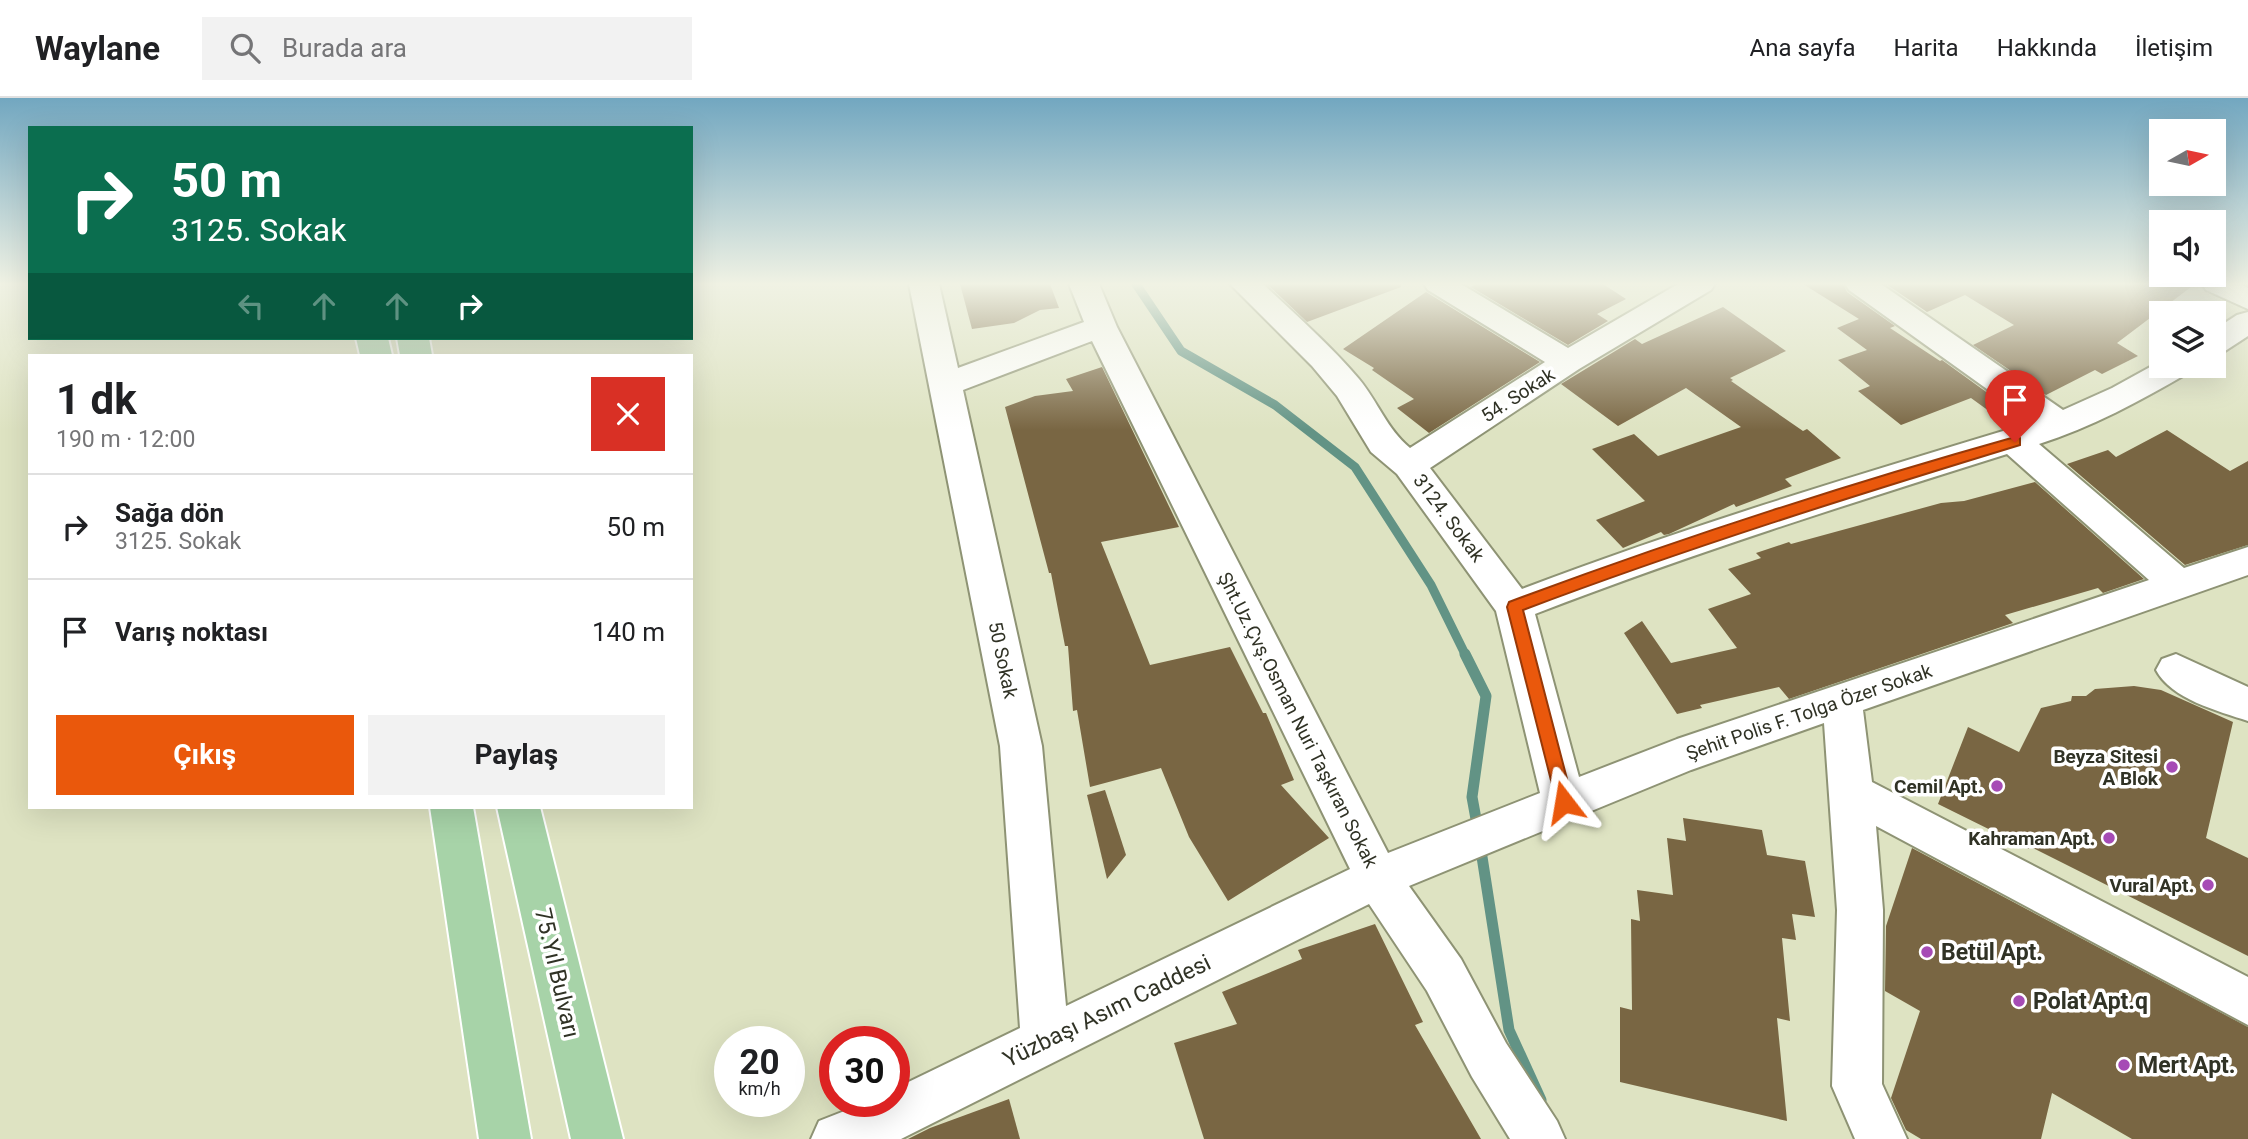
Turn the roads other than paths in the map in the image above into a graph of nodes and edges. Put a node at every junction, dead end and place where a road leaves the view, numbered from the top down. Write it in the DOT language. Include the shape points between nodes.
graph roads {
  1 [pos="934,333"];
  2 [pos="1086,333"];
  3 [pos="1104,333"];
  4 [pos="1296,333"];
  5 [pos="1519,333"];
  6 [pos="1618,333"];
  7 [pos="1929,333"];
  8 [pos="1568,362"];
  9 [pos="2156,378"];
  10 [pos="945,385"];
  11 [pos="2061,425"];
  12 [pos="2015,442"];
  13 [pos="1409,465"];
  14 [pos="2248,561"];
  15 [pos="2179,586"];
  16 [pos="1514,607"];
  17 [pos="2176,670"];
  18 [pos="1842,701"];
  19 [pos="2248,704"];
  20 [pos="1852,792"];
  21 [pos="451,809"];
  22 [pos="518,809"];
  23 [pos="1548,809"];
  24 [pos="1396,871"];
  25 [pos="2248,1002"];
  26 [pos="1045,1041"];
  27 [pos="505,1139"];
  28 [pos="597,1139"];
  29 [pos="836,1139"];
  30 [pos="1539,1139"];
  31 [pos="1881,1139"];
  1 -- 10 [label="street, 50 Sokak"];
  2 -- 10 [label="street"];
  3 -- 24 [label="street, Şht.Uz.Çvş.Osman Nuri Taşkıran Sokak"];
  4 -- 13 [label="street, 3124. Sokak" via="1349,389 1383,444"];
  5 -- 8 [label="street"];
  6 -- 8 [label="street, 54. Sokak"];
  7 -- 11 [label="street"];
  8 -- 13 [label="street, 54. Sokak"];
  9 -- 11 [label="street"];
  10 -- 26 [label="street, 50 Sokak" via="1021,746"];
  11 -- 12 [label="street"];
  12 -- 15 [label="street"];
  12 -- 16 [label="street" via="1780,513"];
  13 -- 16 [label="street, 3124. Sokak"];
  14 -- 15 [label="street, Şehit Polis F. Tolga Özer Sokak"];
  15 -- 18 [label="street, Şehit Polis F. Tolga Özer Sokak"];
  16 -- 23 [label="street, 3124. Sokak"];
  17 -- 19 [label="street"];
  18 -- 20 [label="street"];
  18 -- 23 [label="street, Şehit Polis F. Tolga Özer Sokak" via="1677,757"];
  20 -- 25 [label="street"];
  20 -- 31 [label="street" via="1860,910 1857,1086"];
  21 -- 27 [label="main road"];
  22 -- 28 [label="main road, 75.Yıl Bulvarı"];
  23 -- 24 [label="street, Şehit Polis F. Tolga Özer Sokak"];
  24 -- 26 [label="street, Yüzbaşı Asım Caddesi"];
  24 -- 30 [label="street, Şht.Uz.Çvş.Osman Nuri Taşkıran Sokak" via="1489,1060"];
  26 -- 29 [label="street, Yüzbaşı Asım Caddesi" via="863,1131"];
}
